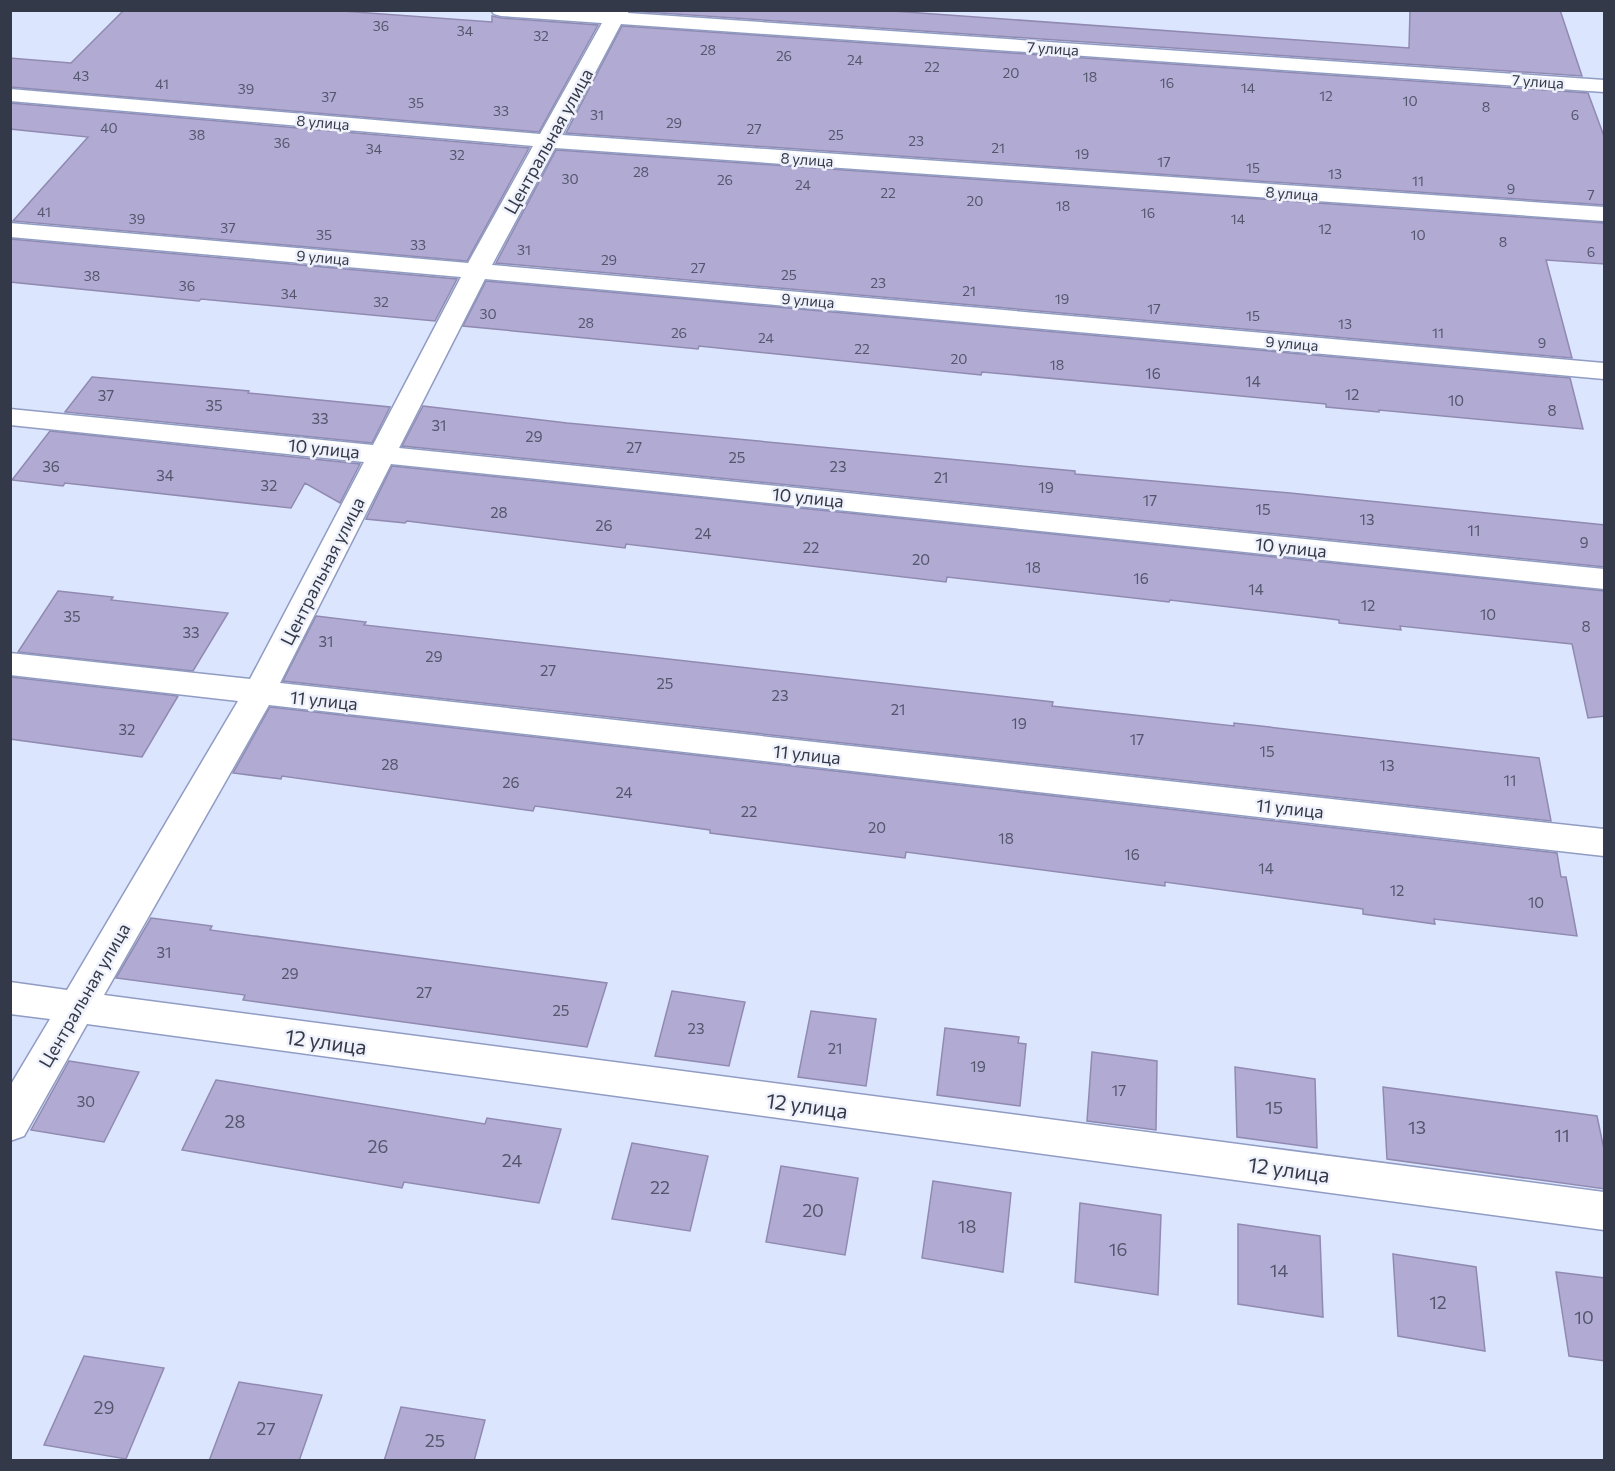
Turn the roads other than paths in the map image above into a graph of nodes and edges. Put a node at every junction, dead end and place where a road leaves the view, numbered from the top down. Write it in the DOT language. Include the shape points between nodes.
graph roads {
  1 [pos="501,10"];
  2 [pos="617,15"];
  3 [pos="1605,86"];
  4 [pos="10,95"];
  5 [pos="549,141"];
  6 [pos="1605,214"];
  7 [pos="10,230"];
  8 [pos="477,270"];
  9 [pos="1605,371"];
  10 [pos="10,417"];
  11 [pos="383,454"];
  12 [pos="1605,579"];
  13 [pos="10,664"];
  14 [pos="259,693"];
  15 [pos="1605,843"];
  16 [pos="10,999"];
  17 [pos="77,1008"];
  18 [pos="10,1123"];
  19 [pos="1605,1211"];
  1 -- 2 [label="street, 7 улица"];
  2 -- 3 [label="street, 7 улица"];
  2 -- 5 [label="street, Центральная улица"];
  4 -- 5 [label="street, 8 улица"];
  5 -- 6 [label="street, 8 улица"];
  5 -- 8 [label="street, Центральная улица"];
  7 -- 8 [label="street, 9 улица"];
  8 -- 9 [label="street, 9 улица"];
  8 -- 11 [label="street, Центральная улица"];
  10 -- 11 [label="street, 10 улица"];
  11 -- 12 [label="street, 10 улица"];
  11 -- 14 [label="street, Центральная улица"];
  13 -- 14 [label="street, 11 улица"];
  14 -- 15 [label="street, 11 улица"];
  14 -- 17 [label="street, Центральная улица"];
  16 -- 17 [label="street, 12 улица"];
  17 -- 18 [label="street, Центральная улица"];
  17 -- 19 [label="street, 12 улица"];
}
